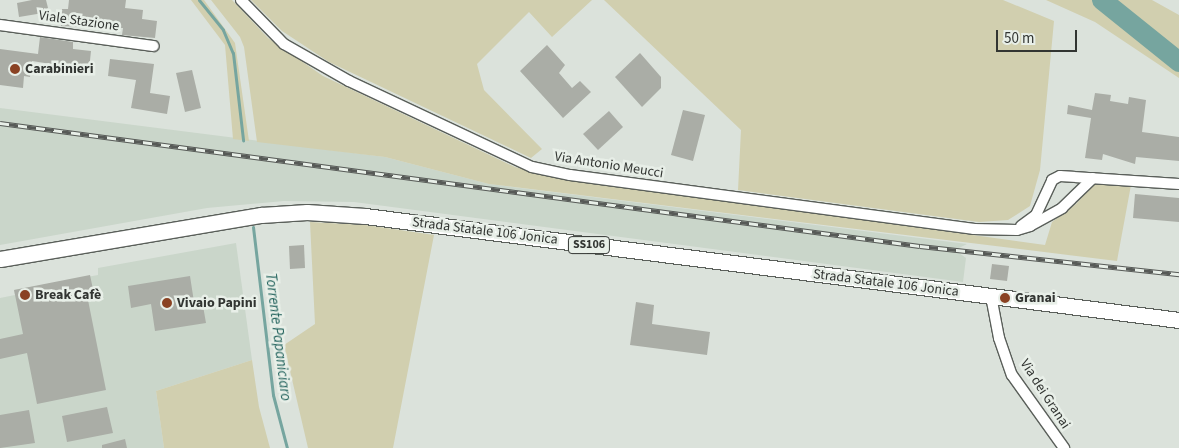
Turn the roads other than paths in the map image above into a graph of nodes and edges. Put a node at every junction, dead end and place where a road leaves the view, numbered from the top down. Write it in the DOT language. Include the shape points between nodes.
graph roads {
  1 [pos="241,0"];
  2 [pos="0,25"];
  3 [pos="154,46"];
  4 [pos="1092,178"];
  5 [pos="1179,184"];
  6 [pos="1017,230"];
  7 [pos="0,259"];
  8 [pos="991,296"];
  9 [pos="1179,320"];
  10 [pos="1064,448"];
  1 -- 6 [label="street, Via Antonio Meucci" via="284,44 349,81 532,166 570,174 974,229"];
  2 -- 3 [label="street, Viale Stazione"];
  4 -- 5 [label="street"];
  4 -- 6 [label="street" via="1054,213"];
  4 -- 6 [label="street" via="1070,175 1052,180 1036,214"];
  7 -- 8 [label="main road, Strada Statale 106 Jonica / SS106" via="261,215 307,212 365,216"];
  8 -- 9 [label="main road, Strada Statale 106 Jonica / SS106"];
  8 -- 10 [label="street, Via dei Granai" via="999,338 1012,375"];
}
